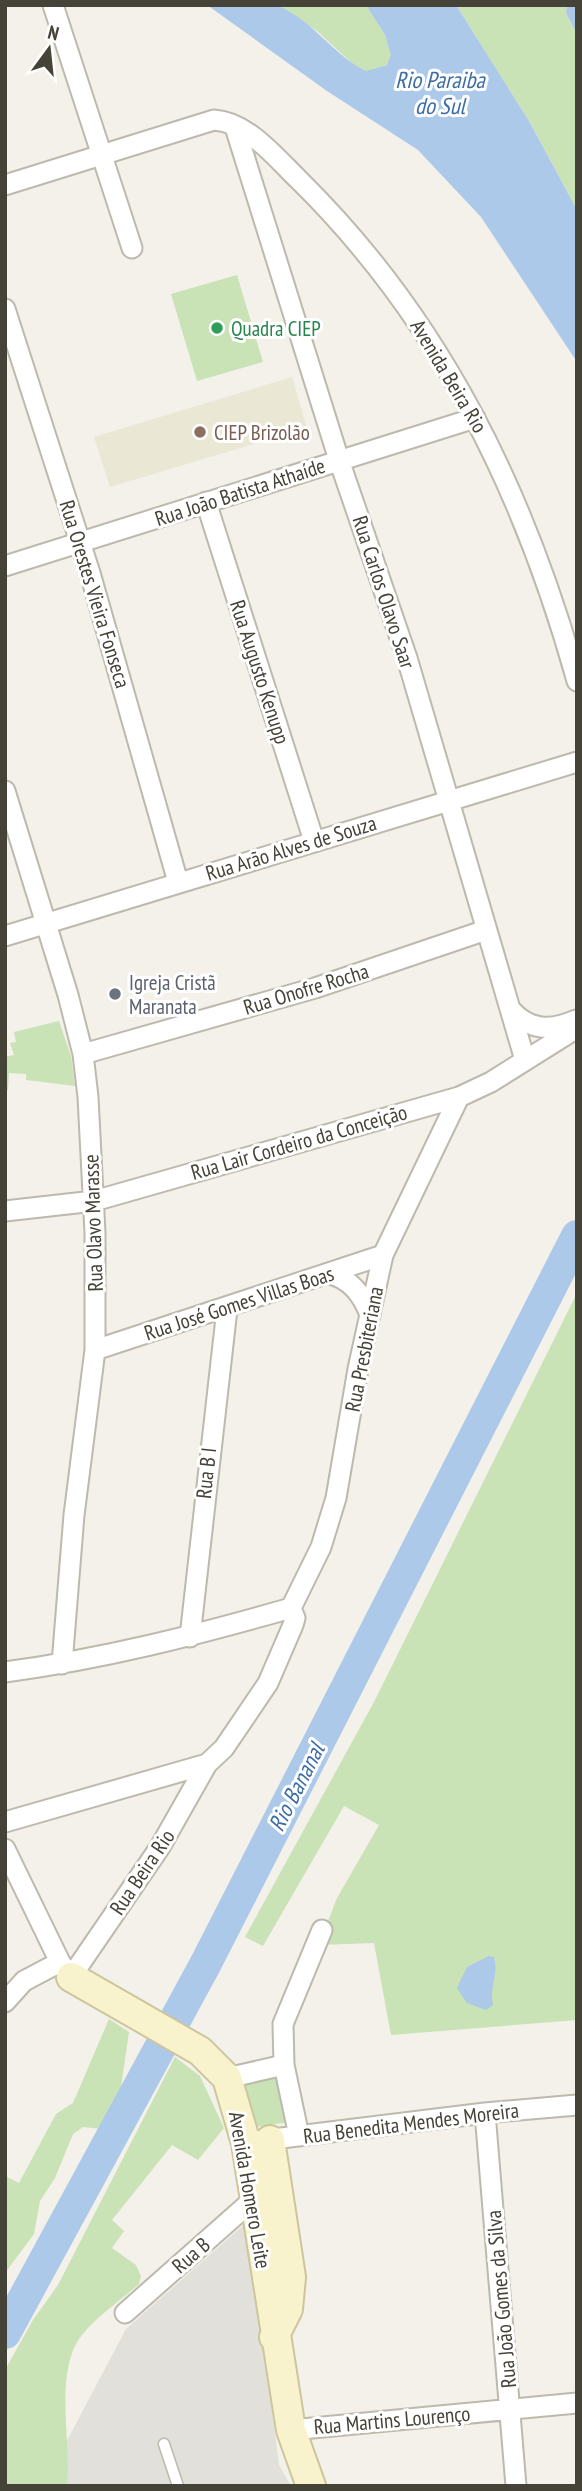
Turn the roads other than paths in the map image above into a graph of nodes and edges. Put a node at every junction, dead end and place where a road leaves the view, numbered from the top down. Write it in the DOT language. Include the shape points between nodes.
graph roads {
  1 [pos="53,5"];
  2 [pos="236,127"];
  3 [pos="102,158"];
  4 [pos="5,186"];
  5 [pos="132,248"];
  6 [pos="5,309"];
  7 [pos="475,418"];
  8 [pos="339,460"];
  9 [pos="206,502"];
  10 [pos="80,544"];
  11 [pos="5,566"];
  12 [pos="577,681"];
  13 [pos="577,762"];
  14 [pos="5,791"];
  15 [pos="448,800"];
  16 [pos="314,841"];
  17 [pos="178,882"];
  18 [pos="47,921"];
  19 [pos="486,930"];
  20 [pos="5,936"];
  21 [pos="511,1010"];
  22 [pos="577,1019"];
  23 [pos="577,1028"];
  24 [pos="83,1054"];
  25 [pos="525,1060"];
  26 [pos="459,1097"];
  27 [pos="94,1201"];
  28 [pos="5,1211"];
  29 [pos="383,1255"];
  30 [pos="330,1273"];
  31 [pos="227,1309"];
  32 [pos="370,1315"];
  33 [pos="95,1350"];
  34 [pos="291,1608"];
  35 [pos="190,1637"];
  36 [pos="62,1664"];
  37 [pos="5,1672"];
  38 [pos="207,1764"];
  39 [pos="5,1822"];
  40 [pos="5,1849"];
  41 [pos="321,1930"];
  42 [pos="66,1969"];
  43 [pos="5,2002"];
  44 [pos="284,2064"];
  45 [pos="227,2078"];
  46 [pos="577,2105"];
  47 [pos="485,2113"];
  48 [pos="299,2136"];
  49 [pos="258,2141"];
  50 [pos="256,2197"];
  51 [pos="125,2313"];
  52 [pos="274,2337"];
  53 [pos="577,2403"];
  54 [pos="511,2408"];
  55 [pos="291,2430"];
  56 [pos="164,2444"];
  57 [pos="178,2486"];
  58 [pos="310,2486"];
  59 [pos="516,2486"];
  1 -- 3 [label="street"];
  2 -- 3 [label="street" via="221,121 205,122"];
  2 -- 7 [label="street, Avenida Beira Rio" via="269,150 361,246 422,327"];
  2 -- 8 [label="street, Rua Carlos Olavo Saar"];
  3 -- 4 [label="street"];
  3 -- 5 [label="street"];
  6 -- 10 [label="street, Rua Orestes Vieira Fonseca"];
  7 -- 8 [label="street, Rua João Batista Athaíde"];
  7 -- 12 [label="street, Avenida Beira Rio" via="529,532"];
  8 -- 9 [label="street, Rua João Batista Athaíde"];
  8 -- 15 [label="street, Rua Carlos Olavo Saar" via="407,659"];
  9 -- 10 [label="street, Rua João Batista Athaíde"];
  9 -- 16 [label="street, Rua Augusto Kenupp"];
  10 -- 11 [label="street, Rua João Batista Athaíde"];
  10 -- 17 [label="street, Rua Orestes Vieira Fonseca"];
  13 -- 15 [label="street, Rua Arão Alves de Souza"];
  14 -- 18 [label="street, Rua Olavo Marasse"];
  15 -- 16 [label="street, Rua Arão Alves de Souza"];
  15 -- 19 [label="street, Rua Carlos Olavo Saar"];
  16 -- 17 [label="street, Rua Arão Alves de Souza"];
  17 -- 18 [label="street, Rua Arão Alves de Souza"];
  18 -- 20 [label="street, Rua Arão Alves de Souza"];
  18 -- 24 [label="street, Rua Olavo Marasse"];
  19 -- 21 [label="street, Rua Carlos Olavo Saar"];
  19 -- 24 [label="street, Rua Onofre Rocha" via="315,988"];
  21 -- 22 [label="street" via="534,1027 553,1028"];
  21 -- 25 [label="street, Rua Carlos Olavo Saar"];
  23 -- 25 [label="street, Rua Lair Cordeiro da Conceição"];
  24 -- 27 [label="street, Rua Olavo Marasse"];
  25 -- 26 [label="street, Rua Lair Cordeiro da Conceição"];
  26 -- 27 [label="street, Rua Lair Cordeiro da Conceição"];
  26 -- 29 [label="street, Rua Presbiteriana"];
  27 -- 28 [label="street, Rua Lair Cordeiro da Conceição"];
  27 -- 33 [label="street, Rua Olavo Marasse"];
  29 -- 30 [label="street, Rua José Gomes Villas Boas"];
  29 -- 32 [label="street, Rua Presbiteriana"];
  30 -- 31 [label="street, Rua José Gomes Villas Boas"];
  30 -- 32 [label="street" via="354,1288"];
  31 -- 33 [label="street, Rua José Gomes Villas Boas"];
  31 -- 35 [label="street, Rua B I"];
  32 -- 34 [label="street, Rua Presbiteriana" via="336,1498 321,1548"];
  33 -- 36 [label="street, Rua Olavo Marasse" via="74,1515"];
  34 -- 35 [label="street"];
  34 -- 38 [label="street, Rua Presbiteriana" via="293,1625 268,1683 224,1748"];
  35 -- 36 [label="street"];
  36 -- 37 [label="street"];
  38 -- 39 [label="street"];
  38 -- 42 [label="street, Rua Beira Rio" via="160,1847"];
  40 -- 42 [label="street"];
  41 -- 44 [label="street" via="284,2016"];
  42 -- 43 [label="street" via="24,1981"];
  42 -- 45 [label="street, Avenida Homero Leite" via="101,1996 200,2051"];
  44 -- 45 [label="street"];
  44 -- 48 [label="street"];
  45 -- 49 [label="street, Avenida Homero Leite"];
  46 -- 47 [label="street, Rua Benedita Mendes Moreira"];
  47 -- 48 [label="street, Rua Benedita Mendes Moreira"];
  47 -- 54 [label="street, Rua João Gomes da Silva"];
  48 -- 49 [label="street, Rua Benedita Mendes Moreira"];
  49 -- 50 [label="street, Avenida Homero Leite"];
  49 -- 52 [label="street" via="291,2277 288,2309"];
  50 -- 51 [label="street, Rua B"];
  50 -- 52 [label="street, Avenida Homero Leite"];
  52 -- 55 [label="street, Avenida Homero Leite"];
  53 -- 54 [label="street, Rua Martins Lourenço"];
  54 -- 55 [label="street, Rua Martins Lourenço"];
  54 -- 59 [label="street, Rua João Gomes da Silva"];
  55 -- 58 [label="street, Avenida Homero Leite"];
  56 -- 57 [label="lane"];
}
